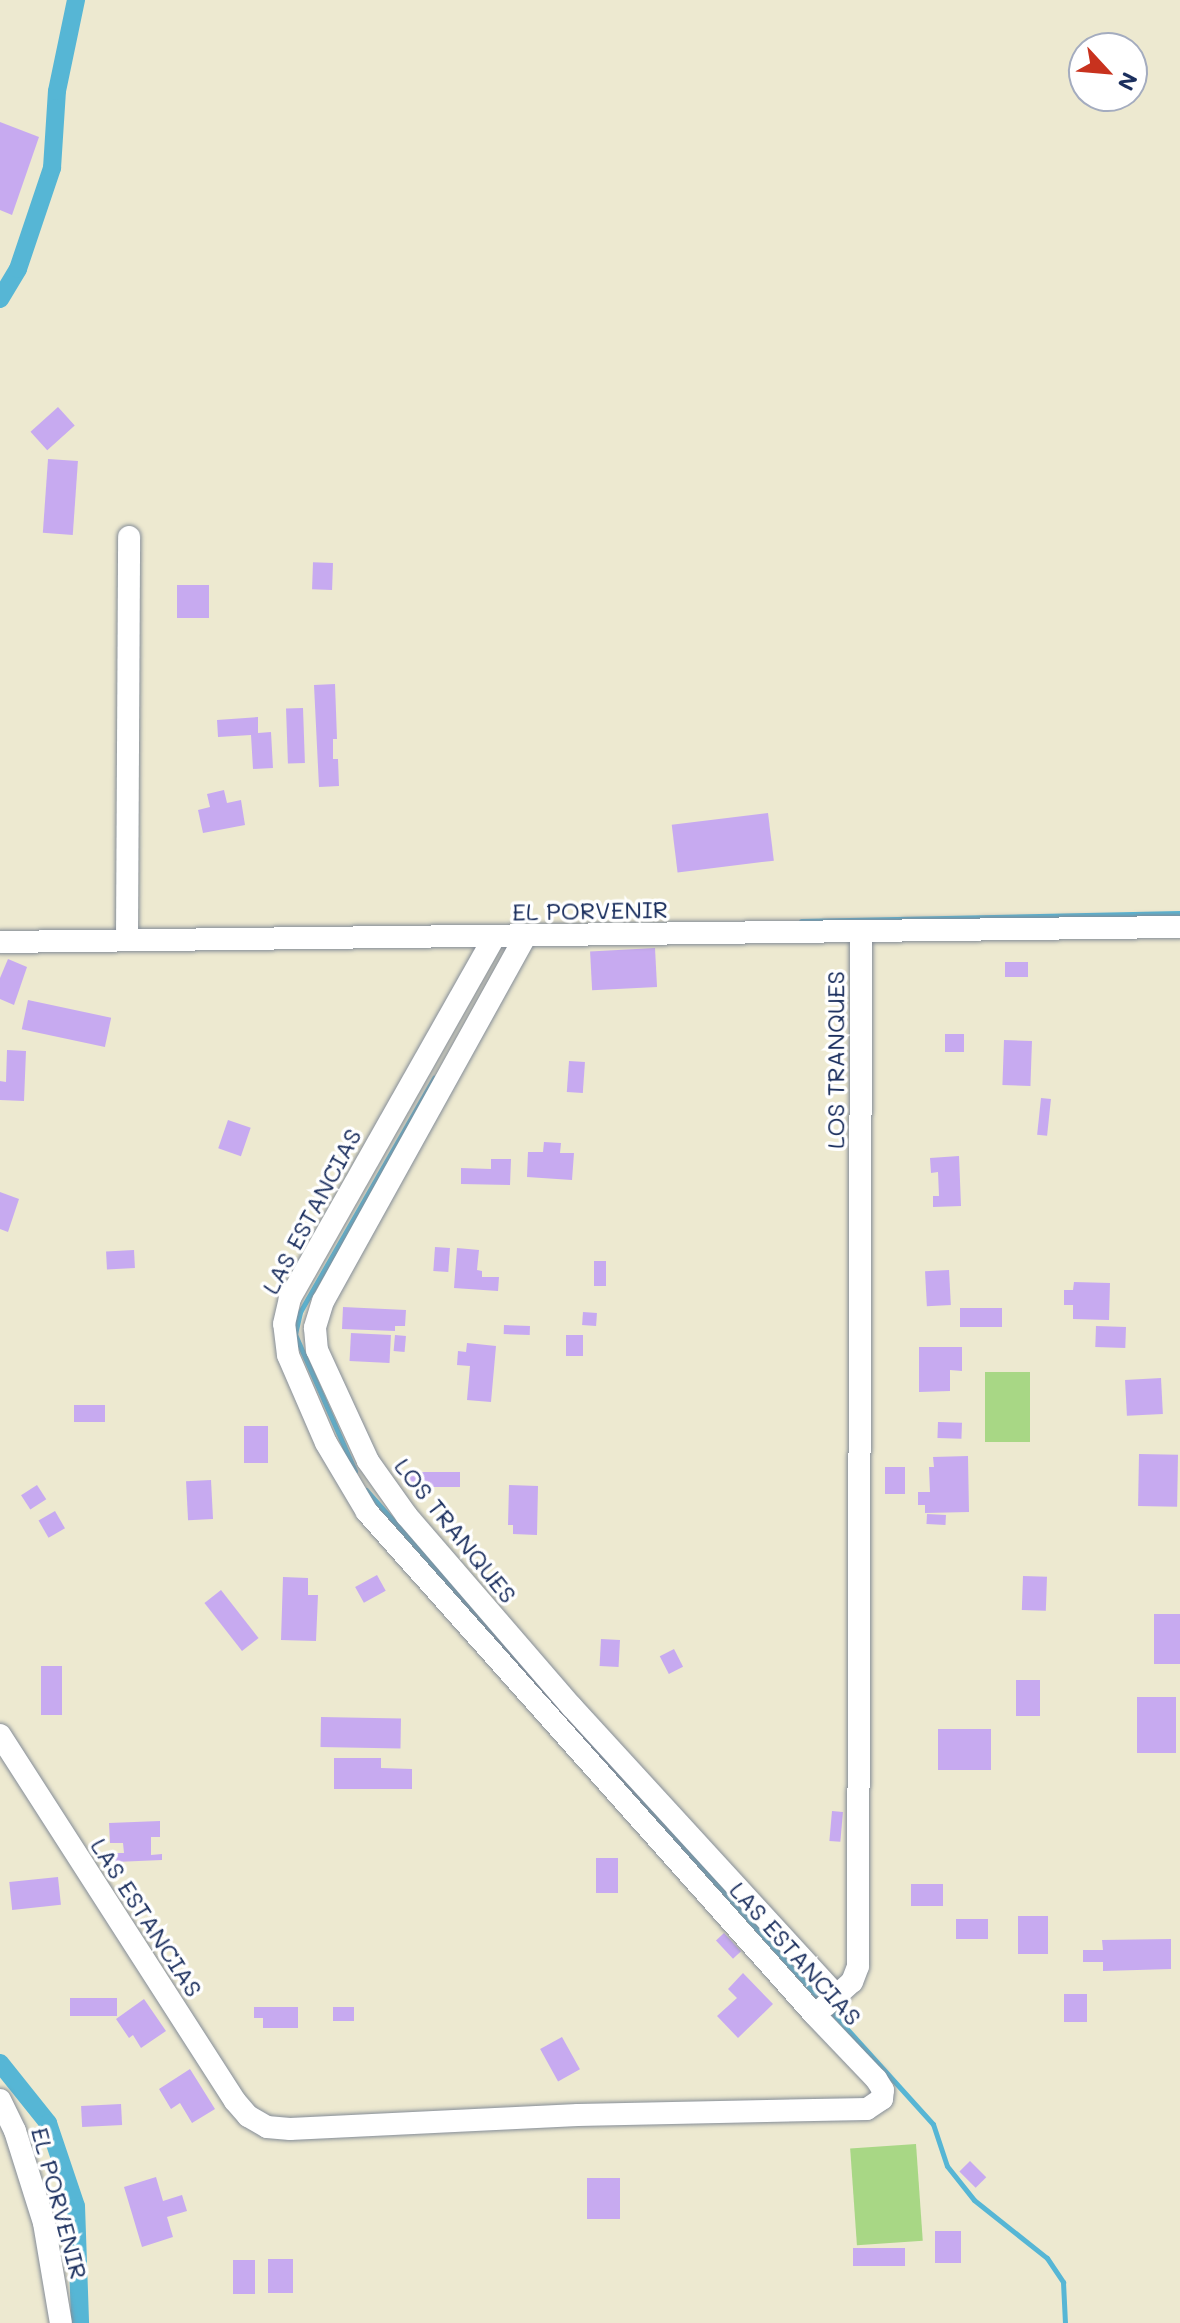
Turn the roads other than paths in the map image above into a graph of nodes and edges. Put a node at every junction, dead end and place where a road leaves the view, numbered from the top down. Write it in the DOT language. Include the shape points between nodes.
graph roads {
  1 [pos="129,537"];
  2 [pos="1180,927"];
  3 [pos="861,933"];
  4 [pos="494,937"];
  5 [pos="525,937"];
  6 [pos="127,940"];
  7 [pos="0,942"];
  8 [pos="424,1536"];
  9 [pos="404,1553"];
  10 [pos="0,1735"];
  11 [pos="837,1996"];
  12 [pos="815,2015"];
  13 [pos="0,2100"];
  14 [pos="61,2323"];
  1 -- 6 [label="street"];
  2 -- 3 [label="street, EL PORVENIR"];
  3 -- 5 [label="street, EL PORVENIR"];
  3 -- 11 [label="street, LOS TRANQUES" via="858,1966 852,1982"];
  4 -- 5 [label="street, EL PORVENIR"];
  4 -- 6 [label="street, EL PORVENIR"];
  4 -- 9 [label="street, LAS ESTANCIAS" via="296,1286 284,1324 288,1355 336,1463 367,1512"];
  5 -- 8 [label="street, LOS TRANQUES" via="316,1319 317,1350 368,1461"];
  6 -- 7 [label="street, EL PORVENIR"];
  8 -- 9 [label="street"];
  8 -- 11 [label="street, LOS TRANQUES" via="572,1707"];
  9 -- 12 [label="street, LAS ESTANCIAS"];
  10 -- 12 [label="street, LAS ESTANCIAS" via="235,2101 267,2127 873,2107 882,2099 880,2085"];
  11 -- 12 [label="street, LOS TRANQUES"];
  13 -- 14 [label="street, EL PORVENIR" via="44,2223"];
}
